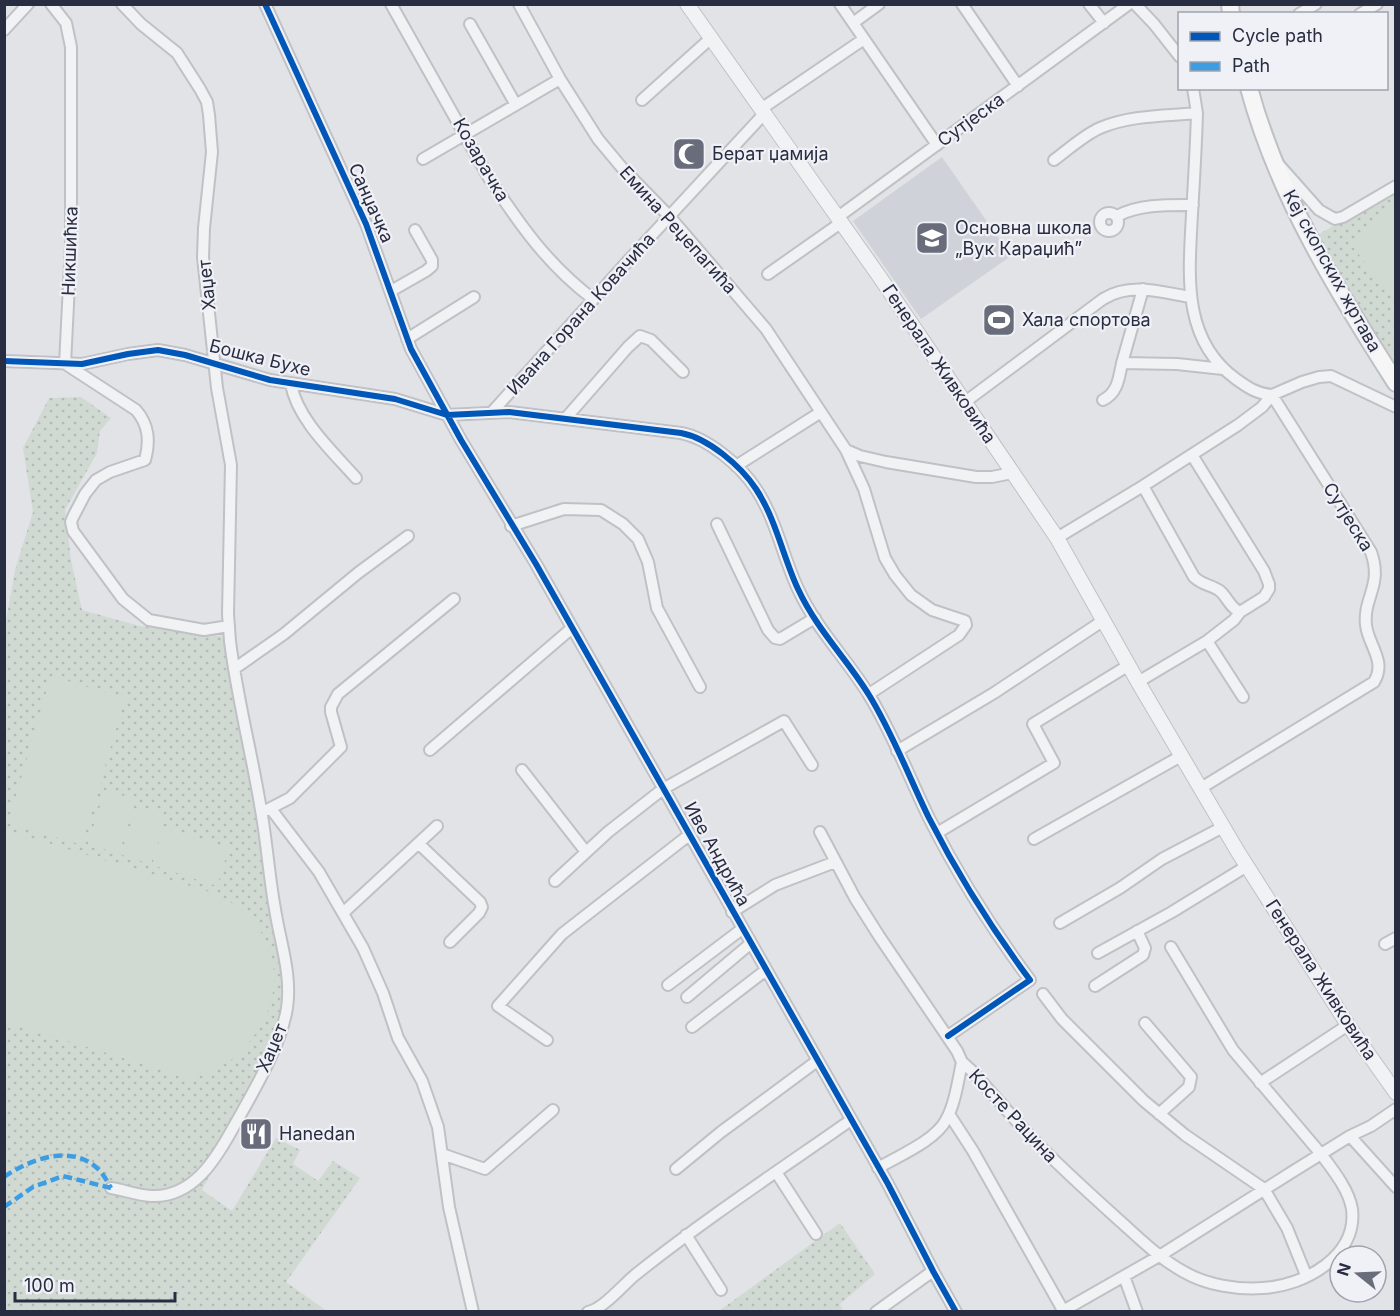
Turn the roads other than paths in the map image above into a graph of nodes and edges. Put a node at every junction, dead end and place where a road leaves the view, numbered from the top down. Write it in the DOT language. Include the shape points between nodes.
graph roads {
  1 [pos="28,4"];
  2 [pos="51,4"];
  3 [pos="122,4"];
  4 [pos="265,4"];
  5 [pos="391,4"];
  6 [pos="519,4"];
  7 [pos="687,4"];
  8 [pos="840,4"];
  9 [pos="879,4"];
  10 [pos="962,4"];
  11 [pos="1089,4"];
  12 [pos="1129,4"];
  13 [pos="1134,4"];
  14 [pos="1316,4"];
  15 [pos="1377,4"];
  16 [pos="1302,12"];
  17 [pos="1363,12"];
  18 [pos="853,22"];
  19 [pos="1104,23"];
  20 [pos="470,24"];
  21 [pos="4,30"];
  22 [pos="711,38"];
  23 [pos="864,39"];
  24 [pos="1178,56"];
  25 [pos="560,79"];
  26 [pos="1018,86"];
  27 [pos="1193,90"];
  28 [pos="1250,90"];
  29 [pos="642,100"];
  30 [pos="516,105"];
  31 [pos="762,112"];
  32 [pos="1197,114"];
  33 [pos="465,135"];
  34 [pos="937,145"];
  35 [pos="1272,157"];
  36 [pos="423,159"];
  37 [pos="1054,160"];
  38 [pos="1395,186"];
  39 [pos="1193,205"];
  40 [pos="1117,216"];
  41 [pos="670,217"];
  42 [pos="840,219"];
  43 [pos="415,230"];
  44 [pos="768,274"];
  45 [pos="1143,289"];
  46 [pos="391,291"];
  47 [pos="474,297"];
  48 [pos="1190,297"];
  49 [pos="594,299"];
  50 [pos="407,339"];
  51 [pos="4,361"];
  52 [pos="65,363"];
  53 [pos="215,363"];
  54 [pos="1122,363"];
  55 [pos="1223,369"];
  56 [pos="683,372"];
  57 [pos="1395,383"];
  58 [pos="291,384"];
  59 [pos="1272,395"];
  60 [pos="1103,400"];
  61 [pos="964,402"];
  62 [pos="1395,407"];
  63 [pos="493,411"];
  64 [pos="821,412"];
  65 [pos="447,414"];
  66 [pos="565,419"];
  67 [pos="846,450"];
  68 [pos="1192,455"];
  69 [pos="736,466"];
  70 [pos="1012,473"];
  71 [pos="356,478"];
  72 [pos="1143,486"];
  73 [pos="717,524"];
  74 [pos="512,526"];
  75 [pos="408,536"];
  76 [pos="1057,538"];
  77 [pos="454,599"];
  78 [pos="1240,612"];
  79 [pos="815,618"];
  80 [pos="1104,620"];
  81 [pos="229,626"];
  82 [pos="572,628"];
  83 [pos="1208,640"];
  84 [pos="1129,665"];
  85 [pos="234,669"];
  86 [pos="1138,682"];
  87 [pos="700,687"];
  88 [pos="869,694"];
  89 [pos="1243,697"];
  90 [pos="430,750"];
  91 [pos="897,751"];
  92 [pos="1181,756"];
  93 [pos="812,765"];
  94 [pos="522,770"];
  95 [pos="1201,788"];
  96 [pos="663,789"];
  97 [pos="266,810"];
  98 [pos="437,826"];
  99 [pos="1223,827"];
  100 [pos="820,832"];
  101 [pos="937,833"];
  102 [pos="689,835"];
  103 [pos="1034,839"];
  104 [pos="419,844"];
  105 [pos="586,852"];
  106 [pos="835,862"];
  107 [pos="1247,866"];
  108 [pos="555,881"];
  109 [pos="732,912"];
  110 [pos="343,913"];
  111 [pos="1060,923"];
  112 [pos="742,929"];
  113 [pos="1137,931"];
  114 [pos="1395,938"];
  115 [pos="450,942"];
  116 [pos="750,944"];
  117 [pos="1385,944"];
  118 [pos="1171,947"];
  119 [pos="1098,953"];
  120 [pos="766,970"];
  121 [pos="668,985"];
  122 [pos="1095,986"];
  123 [pos="1043,994"];
  124 [pos="687,997"];
  125 [pos="1145,1023"];
  126 [pos="1348,1025"];
  127 [pos="692,1027"];
  128 [pos="948,1036"];
  129 [pos="547,1040"];
  130 [pos="818,1061"];
  131 [pos="962,1062"];
  132 [pos="1260,1083"];
  133 [pos="1395,1093"];
  134 [pos="1395,1109"];
  135 [pos="553,1110"];
  136 [pos="949,1114"];
  137 [pos="1159,1114"];
  138 [pos="851,1120"];
  139 [pos="1350,1136"];
  140 [pos="442,1154"];
  141 [pos="1321,1154"];
  142 [pos="878,1168"];
  143 [pos="676,1169"];
  144 [pos="776,1172"];
  145 [pos="1395,1187"];
  146 [pos="111,1188"];
  147 [pos="1263,1189"];
  148 [pos="816,1234"];
  149 [pos="686,1235"];
  150 [pos="1161,1255"];
  151 [pos="933,1271"];
  152 [pos="1306,1275"];
  153 [pos="1124,1276"];
  154 [pos="721,1290"];
  155 [pos="473,1311"];
  156 [pos="588,1311"];
  157 [pos="876,1311"];
  158 [pos="956,1311"];
  159 [pos="1063,1311"];
  160 [pos="1137,1311"];
  1 -- 21 [label="street"];
  2 -- 52 [label="street, Никшићка" via="66,24 71,47 71,245"];
  3 -- 53 [label="street, Хаџет" via="177,53 207,102 212,152 203,268"];
  4 -- 46 [label="street, Санџачка" via="361,213"];
  5 -- 33 [label="street, Козарачка"];
  6 -- 25 [label="street, Емина Реџепагића"];
  7 -- 22 [label="street, Генерала Живковића"];
  8 -- 18 [label="street"];
  9 -- 18 [label="street"];
  10 -- 26 [label="street"];
  11 -- 19 [label="street"];
  12 -- 19 [label="street, Сутјеска"];
  13 -- 24 [label="street"];
  14 -- 16 [label="street"];
  15 -- 17 [label="street"];
  18 -- 23 [label="street"];
  19 -- 26 [label="street, Сутјеска"];
  20 -- 30 [label="street"];
  22 -- 29 [label="street"];
  22 -- 31 [label="street, Генерала Живковића"];
  23 -- 31 [label="street"];
  23 -- 34 [label="street"];
  25 -- 30 [label="street"];
  25 -- 41 [label="street, Емина Реџепагића" via="604,147"];
  26 -- 34 [label="street, Сутјеска"];
  27 -- 32 [label="street"];
  28 -- 35 [label="main road, Кеј скопских жртава"];
  30 -- 33 [label="street"];
  31 -- 41 [label="street"];
  31 -- 42 [label="street, Генерала Живковића"];
  32 -- 37 [label="street" via="1138,119 1102,127"];
  32 -- 39 [label="street"];
  33 -- 36 [label="street"];
  33 -- 49 [label="street, Козарачка" via="530,238 564,276"];
  34 -- 42 [label="street, Сутјеска"];
  35 -- 38 [label="street, Кеј скопских жртава" via="1319,210 1335,219"];
  35 -- 57 [label="main road, Кеј скопских жртава" via="1310,238"];
  39 -- 40 [label="street" via="1145,208"];
  39 -- 48 [label="street"];
  41 -- 49 [label="street, Ивана Горана Ковачића"];
  41 -- 64 [label="street, Емина Реџепагића" via="766,329"];
  42 -- 44 [label="street, Сутјеска"];
  42 -- 61 [label="street, Генерала Живковића"];
  43 -- 46 [label="street" via="432,266"];
  45 -- 48 [label="street"];
  45 -- 54 [label="street"];
  45 -- 61 [label="street" via="1110,295"];
  46 -- 50 [label="street, Санџачка"];
  47 -- 50 [label="street"];
  48 -- 55 [label="street" via="1201,334"];
  49 -- 63 [label="street, Ивана Горана Ковачића"];
  50 -- 65 [label="street, Санџачка"];
  51 -- 52 [label="street, Бошка Бухе"];
  52 -- 53 [label="street, Бошка Бухе" via="82,364 158,350"];
  52 -- 81 [label="street" via="141,415 149,442 144,460 96,480 73,517 73,531 123,599 149,620 204,630"];
  53 -- 58 [label="street, Бошка Бухе"];
  53 -- 81 [label="street, Хаџет" via="231,465"];
  54 -- 55 [label="street"];
  54 -- 60 [label="street" via="1115,390"];
  55 -- 59 [label="street" via="1254,391"];
  56 -- 66 [label="street" via="651,340 640,336"];
  58 -- 65 [label="street, Бошка Бухе" via="395,399"];
  58 -- 71 [label="street, Бошка Бухе" via="304,417"];
  59 -- 62 [label="street" via="1331,376"];
  59 -- 68 [label="street" via="1253,414"];
  59 -- 95 [label="street, Сутјеска" via="1371,552 1375,582 1365,621 1379,672 1374,682"];
  61 -- 70 [label="street, Генерала Живковића"];
  63 -- 65 [label="street, Бошка Бухе"];
  63 -- 66 [label="street, Бошка Бухе"];
  64 -- 67 [label="street, Емина Реџепагића"];
  64 -- 69 [label="street"];
  65 -- 74 [label="street, Иве Андрића"];
  66 -- 69 [label="street, Бошка Бухе" via="694,436"];
  67 -- 70 [label="street" via="886,462 976,477"];
  67 -- 88 [label="street, Емина Реџепагића" via="864,489 885,558 895,575 911,595 932,610 965,621 966,625 959,635"];
  68 -- 72 [label="street"];
  68 -- 78 [label="street" via="1269,585 1264,597"];
  69 -- 79 [label="street, Бошка Бухе" via="763,502 798,589"];
  70 -- 76 [label="street, Генерала Живковића"];
  72 -- 76 [label="street"];
  72 -- 78 [label="street" via="1194,577 1218,590"];
  73 -- 79 [label="street" via="772,635 780,639"];
  74 -- 82 [label="street, Иве Андрића"];
  74 -- 87 [label="street" via="564,509 601,510 623,524 638,539 648,562 657,608"];
  75 -- 85 [label="street"];
  76 -- 80 [label="street, Генерала Живковића"];
  77 -- 97 [label="street" via="338,694 331,712 341,747 296,792"];
  78 -- 83 [label="street"];
  79 -- 88 [label="street, Бошка Бухе"];
  80 -- 84 [label="street, Генерала Живковића"];
  80 -- 91 [label="street"];
  81 -- 85 [label="street, Хаџет"];
  82 -- 90 [label="street"];
  82 -- 96 [label="street, Иве Андрића"];
  83 -- 86 [label="street"];
  83 -- 89 [label="street"];
  84 -- 86 [label="street, Генерала Живковића"];
  84 -- 101 [label="street" via="1033,724 1054,763"];
  85 -- 97 [label="street, Хаџет"];
  86 -- 92 [label="street, Генерала Живковића"];
  88 -- 91 [label="street, Бошка Бухе"];
  91 -- 101 [label="street, Бошка Бухе"];
  92 -- 95 [label="street, Генерала Живковића"];
  92 -- 103 [label="street"];
  93 -- 96 [label="street, Иве Андрића" via="784,721"];
  94 -- 105 [label="street"];
  95 -- 99 [label="street, Генерала Живковића"];
  96 -- 102 [label="street, Иве Андрића"];
  96 -- 105 [label="street, Иве Андрића"];
  97 -- 110 [label="street, Хаџет" via="305,852"];
  97 -- 146 [label="street, Хаџет" via="275,910 289,983 282,1029 240,1116 201,1177 180,1190 162,1195"];
  98 -- 104 [label="street"];
  99 -- 107 [label="street, Генерала Живковића"];
  99 -- 111 [label="street"];
  100 -- 106 [label="street, Косте Рацина"];
  101 -- 128 [label="street, Бошка Бухе" via="969,891 1030,980"];
  102 -- 109 [label="street, Иве Андрића"];
  102 -- 129 [label="street, Иве Андрића" via="562,934 498,1006"];
  104 -- 110 [label="street"];
  104 -- 115 [label="street" via="482,907"];
  105 -- 108 [label="street, Иве Андрића"];
  106 -- 109 [label="street" via="775,885"];
  106 -- 128 [label="street, Косте Рацина" via="879,936"];
  107 -- 113 [label="street"];
  107 -- 126 [label="street, Генерала Живковића"];
  109 -- 112 [label="street, Иве Андрића"];
  110 -- 140 [label="street, Хаџет" via="370,962 398,1038 422,1082 438,1127"];
  112 -- 116 [label="street, Иве Андрића"];
  112 -- 121 [label="street"];
  113 -- 119 [label="street"];
  113 -- 122 [label="street" via="1145,948 1143,955"];
  114 -- 117 [label="street"];
  116 -- 120 [label="street, Иве Андрића"];
  116 -- 124 [label="street"];
  118 -- 132 [label="street" via="1233,1050"];
  120 -- 127 [label="street"];
  120 -- 130 [label="street, Иве Андрића"];
  123 -- 137 [label="street" via="1089,1047"];
  125 -- 137 [label="street" via="1191,1077 1190,1087"];
  126 -- 132 [label="street"];
  126 -- 133 [label="street, Генерала Живковића"];
  128 -- 131 [label="street, Косте Рацина"];
  130 -- 138 [label="street, Иве Андрића"];
  130 -- 143 [label="street"];
  131 -- 136 [label="street"];
  131 -- 150 [label="street, Косте Рацина" via="1061,1167"];
  132 -- 141 [label="street"];
  134 -- 139 [label="street"];
  135 -- 140 [label="street" via="485,1169"];
  136 -- 142 [label="street" via="932,1136"];
  136 -- 159 [label="street"];
  137 -- 147 [label="street"];
  138 -- 142 [label="street, Иве Андрића"];
  138 -- 144 [label="street"];
  139 -- 141 [label="street"];
  139 -- 145 [label="street"];
  140 -- 155 [label="street, Хаџет" via="449,1207"];
  141 -- 147 [label="street"];
  141 -- 152 [label="street, Косте Рацина" via="1352,1207 1352,1230 1347,1244 1321,1269"];
  142 -- 151 [label="street, Иве Андрића"];
  144 -- 148 [label="street"];
  144 -- 149 [label="street"];
  147 -- 150 [label="street"];
  147 -- 152 [label="street" via="1287,1228"];
  149 -- 154 [label="street"];
  149 -- 156 [label="street" via="596,1310"];
  150 -- 152 [label="street, Косте Рацина" via="1196,1278 1236,1287 1269,1287"];
  150 -- 153 [label="street"];
  151 -- 157 [label="street"];
  151 -- 158 [label="street, Иве Андрића"];
  153 -- 159 [label="street"];
  153 -- 160 [label="street"];
}
